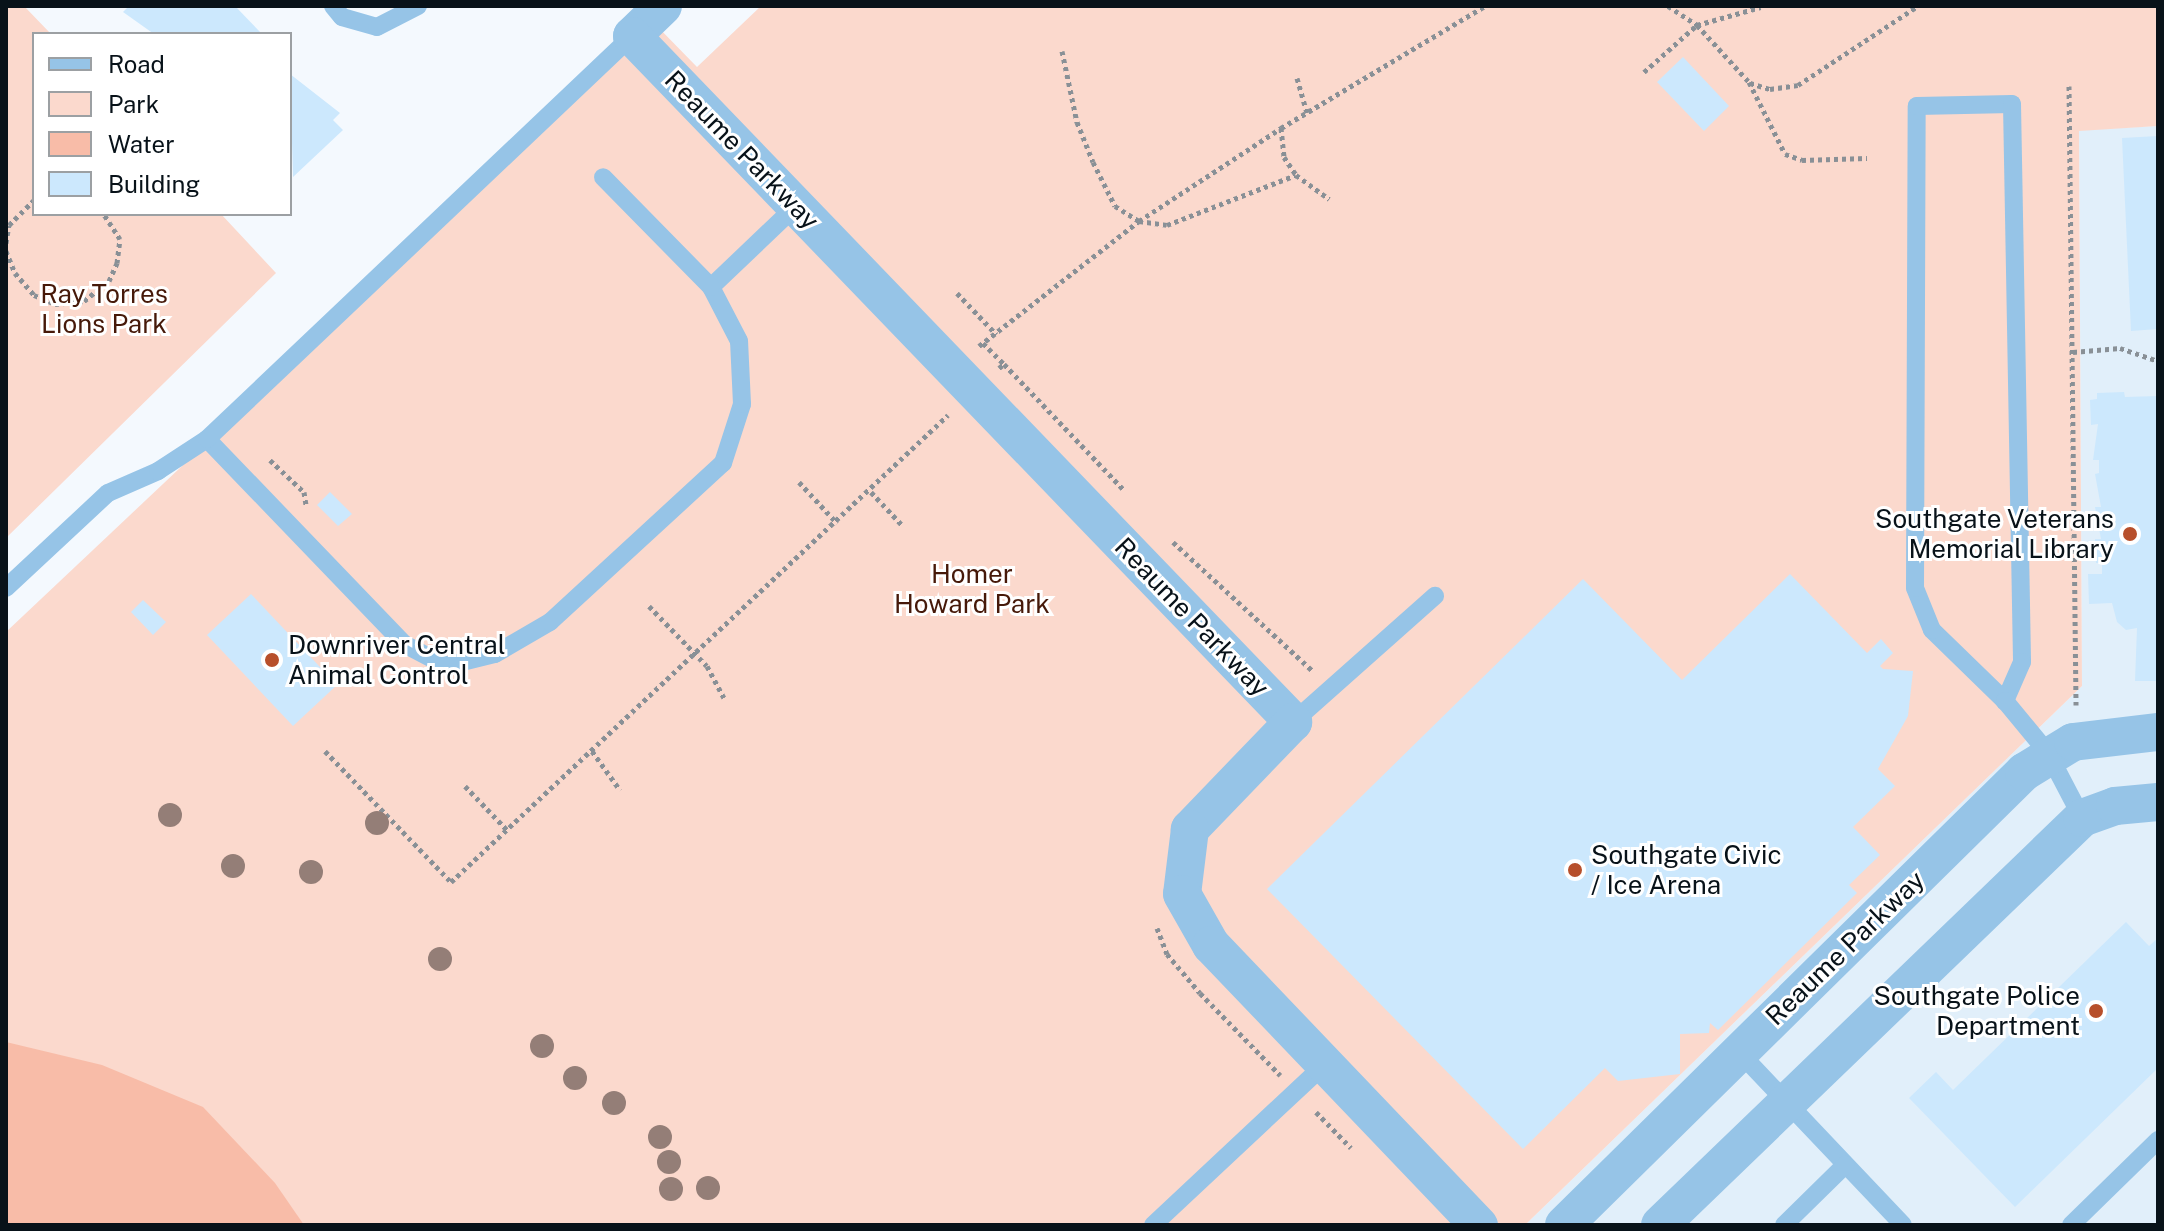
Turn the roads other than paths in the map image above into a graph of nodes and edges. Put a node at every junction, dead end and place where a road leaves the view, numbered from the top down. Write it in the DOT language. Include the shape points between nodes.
graph roads {
  1 [pos="333,6"];
  2 [pos="418,6"];
  3 [pos="663,6"];
  4 [pos="632,36"];
  5 [pos="603,177"];
  6 [pos="796,206"];
  7 [pos="711,287"];
  8 [pos="207,439"];
  9 [pos="6,588"];
  10 [pos="1435,596"];
  11 [pos="2005,701"];
  12 [pos="1293,722"];
  13 [pos="2158,732"];
  14 [pos="2061,748"];
  15 [pos="2158,802"];
  16 [pos="2082,818"];
  17 [pos="1739,1052"];
  18 [pos="1326,1063"];
  19 [pos="1786,1100"];
  20 [pos="2158,1140"];
  21 [pos="1845,1165"];
  22 [pos="1153,1225"];
  23 [pos="1479,1225"];
  24 [pos="1564,1225"];
  25 [pos="1660,1225"];
  26 [pos="1784,1225"];
  27 [pos="1903,1225"];
  28 [pos="2071,1225"];
  1 -- 2 [label="lane" via="342,17 377,27"];
  3 -- 4 [label="street"];
  4 -- 6 [label="street, Reaume Parkway"];
  4 -- 8 [label="lane"];
  5 -- 7 [label="lane"];
  6 -- 7 [label="lane"];
  6 -- 12 [label="street, Reaume Parkway"];
  7 -- 8 [label="lane" via="739,341 742,404 723,463 550,622 495,654 446,666 404,644"];
  8 -- 9 [label="lane" via="158,471 108,493"];
  10 -- 12 [label="lane"];
  11 -- 11 [label="lane" via="2022,662 2012,104 1917,106 1915,588 1932,630"];
  11 -- 14 [label="lane"];
  12 -- 18 [label="street" via="1190,829 1182,894 1211,945"];
  13 -- 14 [label="street"];
  14 -- 16 [label="lane"];
  14 -- 17 [label="street, Reaume Parkway"];
  15 -- 16 [label="street" via="2115,806"];
  16 -- 19 [label="street"];
  17 -- 19 [label="lane"];
  17 -- 24 [label="street, Reaume Parkway"];
  18 -- 22 [label="lane"];
  18 -- 23 [label="street"];
  19 -- 21 [label="lane"];
  19 -- 25 [label="street"];
  20 -- 28 [label="lane"];
  21 -- 26 [label="lane"];
  21 -- 27 [label="lane"];
}
